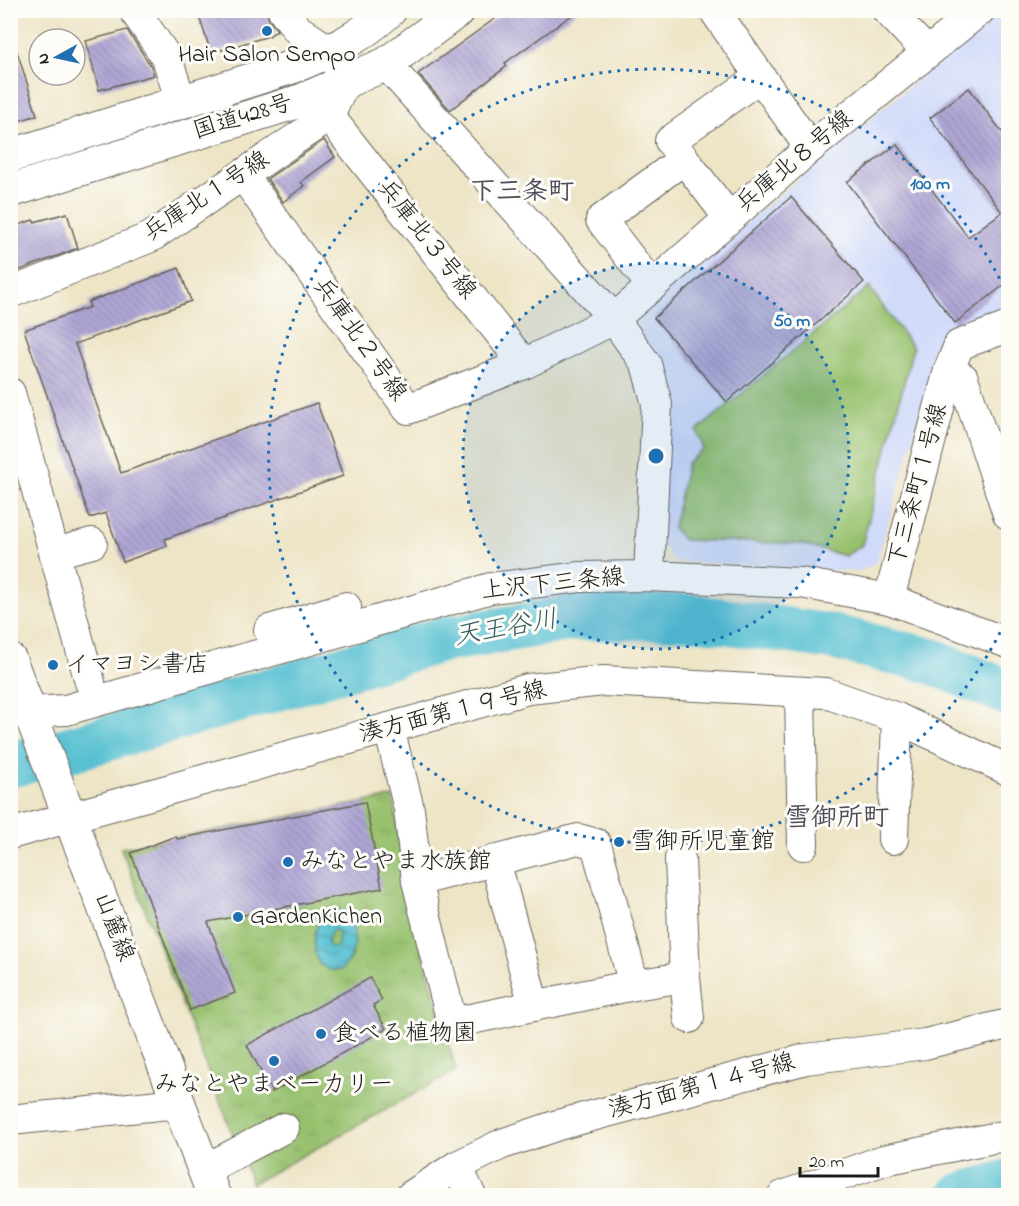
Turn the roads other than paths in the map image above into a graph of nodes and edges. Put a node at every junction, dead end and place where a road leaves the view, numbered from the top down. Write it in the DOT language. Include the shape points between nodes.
graph roads {
  1 [pos="134,10"];
  2 [pos="283,10"];
  3 [pos="390,10"];
  4 [pos="459,10"];
  5 [pos="714,10"];
  6 [pos="887,10"];
  7 [pos="980,10"];
  8 [pos="331,52"];
  9 [pos="927,52"];
  10 [pos="386,64"];
  11 [pos="760,77"];
  12 [pos="345,82"];
  13 [pos="181,102"];
  14 [pos="329,116"];
  15 [pos="810,148"];
  16 [pos="10,156"];
  17 [pos="684,159"];
  18 [pos="243,175"];
  19 [pos="10,191"];
  20 [pos="729,218"];
  21 [pos="652,286"];
  22 [pos="10,293"];
  23 [pos="614,319"];
  24 [pos="1008,327"];
  25 [pos="524,364"];
  26 [pos="949,370"];
  27 [pos="10,393"];
  28 [pos="1008,514"];
  29 [pos="92,543"];
  30 [pos="55,553"];
  31 [pos="649,576"];
  32 [pos="889,599"];
  33 [pos="346,607"];
  34 [pos="1008,644"];
  35 [pos="10,660"];
  36 [pos="90,682"];
  37 [pos="800,692"];
  38 [pos="21,712"];
  39 [pos="897,718"];
  40 [pos="389,728"];
  41 [pos="1008,770"];
  42 [pos="71,817"];
  43 [pos="10,834"];
  44 [pos="893,839"];
  45 [pos="803,845"];
  46 [pos="680,859"];
  47 [pos="495,860"];
  48 [pos="417,880"];
  49 [pos="686,977"];
  50 [pos="634,985"];
  51 [pos="534,1006"];
  52 [pos="689,1018"];
  53 [pos="1008,1024"];
  54 [pos="179,1103"];
  55 [pos="10,1120"];
  56 [pos="284,1128"];
  57 [pos="1008,1135"];
  58 [pos="457,1166"];
  59 [pos="209,1183"];
  60 [pos="411,1196"];
  61 [pos="471,1196"];
  62 [pos="783,1196"];
  1 -- 13 [label="street" via="167,58"];
  2 -- 8 [label="street" via="297,29"];
  3 -- 8 [label="main road, 国道428号" via="373,26"];
  4 -- 10 [label="main road, 国道428号"];
  5 -- 11 [label="street"];
  6 -- 9 [label="street"];
  7 -- 9 [label="street, 兵庫北８号線"];
  8 -- 12 [label="street"];
  8 -- 13 [label="main road, 国道428号"];
  9 -- 15 [label="street, 兵庫北８号線"];
  10 -- 12 [label="main road, 国道428号"];
  10 -- 23 [label="street"];
  11 -- 15 [label="street"];
  11 -- 17 [label="street" via="670,141"];
  12 -- 14 [label="street"];
  12 -- 19 [label="main road, 国道428号" via="303,100"];
  13 -- 16 [label="main road, 国道428号"];
  14 -- 18 [label="street, 兵庫北１号線"];
  14 -- 25 [label="street, 兵庫北３号線"];
  15 -- 20 [label="street, 兵庫北８号線"];
  17 -- 20 [label="street"];
  17 -- 21 [label="street" via="601,219"];
  18 -- 22 [label="street, 兵庫北１号線" via="151,237"];
  18 -- 25 [label="street, 兵庫北２号線" via="408,409"];
  20 -- 21 [label="street, 兵庫北８号線"];
  21 -- 23 [label="street, 兵庫北８号線"];
  23 -- 25 [label="street, 兵庫北２号線"];
  23 -- 31 [label="street" via="646,364 657,404"];
  24 -- 26 [label="street, 下三条町１号線" via="959,345"];
  26 -- 28 [label="street" via="963,378"];
  26 -- 32 [label="street, 下三条町１号線"];
  27 -- 30 [label="street"];
  29 -- 30 [label="street"];
  30 -- 36 [label="street"];
  31 -- 32 [label="street, 上沢下三条線" via="801,583"];
  31 -- 38 [label="street, 上沢下三条線" via="580,577 491,588 66,710"];
  32 -- 34 [label="street, 上沢下三条線"];
  33 -- 36 [label="street"];
  35 -- 38 [label="main road, 山麓線"];
  36 -- 38 [label="street"];
  37 -- 39 [label="street, 湊方面第１９号線" via="826,693"];
  37 -- 40 [label="street, 湊方面第１９号線" via="604,681 528,689"];
  37 -- 45 [label="street"];
  38 -- 42 [label="main road, 山麓線" via="43,742"];
  39 -- 41 [label="street, 湊方面第１９号線"];
  39 -- 44 [label="street"];
  40 -- 42 [label="street, 湊方面第１９号線"];
  40 -- 48 [label="street" via="409,809"];
  42 -- 43 [label="street, 湊方面第１９号線"];
  42 -- 54 [label="main road, 山麓線"];
  46 -- 49 [label="street"];
  47 -- 48 [label="street"];
  47 -- 50 [label="street" via="578,839 596,844"];
  47 -- 51 [label="street"];
  48 -- 51 [label="street" via="452,1023"];
  49 -- 50 [label="street"];
  49 -- 52 [label="street"];
  50 -- 51 [label="street"];
  53 -- 58 [label="street, 湊方面第１４号線" via="925,1044 806,1059 558,1125 502,1144"];
  54 -- 55 [label="street"];
  54 -- 59 [label="main road, 山麓線"];
  56 -- 59 [label="street"];
  57 -- 62 [label="street" via="884,1160"];
  58 -- 60 [label="street, 湊方面第１４号線"];
  58 -- 61 [label="street"];
}
